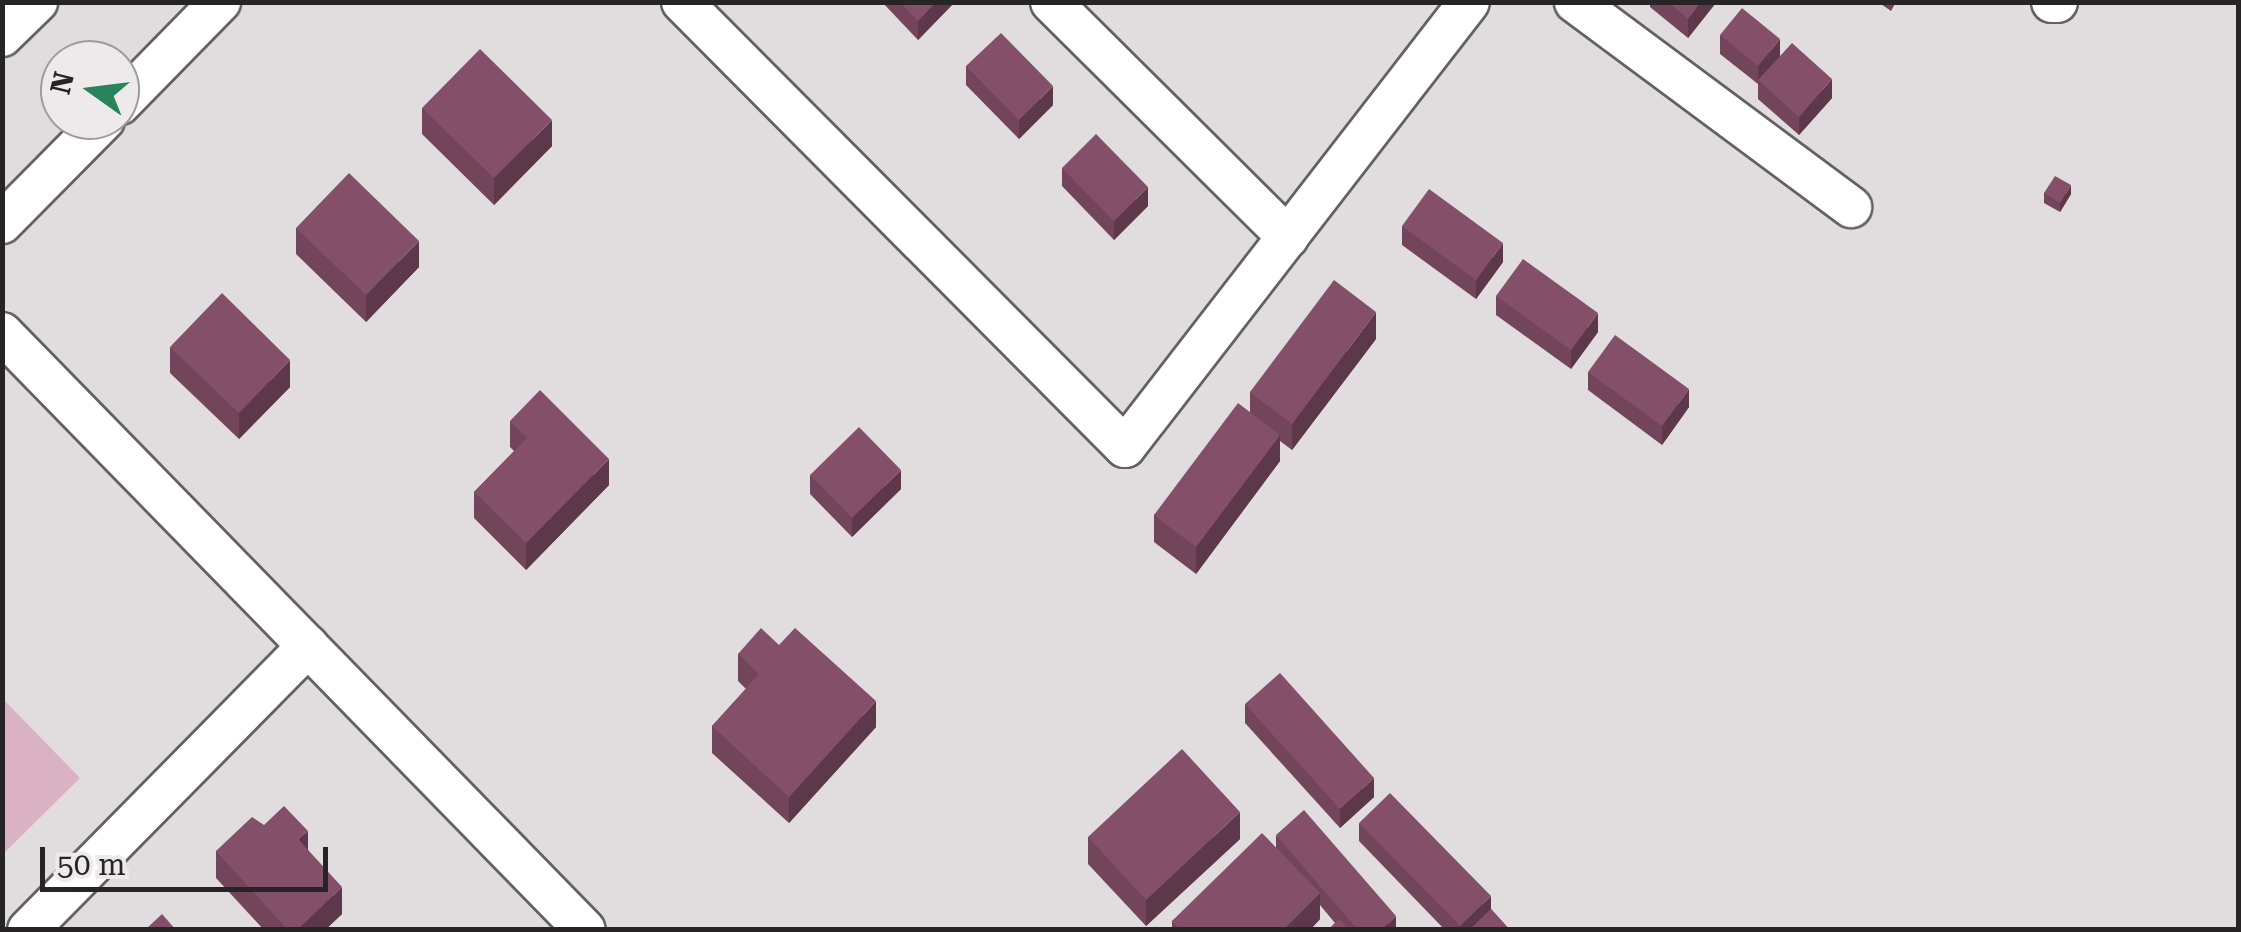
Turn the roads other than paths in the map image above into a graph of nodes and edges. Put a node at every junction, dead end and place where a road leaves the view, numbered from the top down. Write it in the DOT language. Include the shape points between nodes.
graph roads {
  1 [pos="37,2"];
  2 [pos="220,2"];
  3 [pos="682,2"];
  4 [pos="1051,2"];
  5 [pos="1469,2"];
  6 [pos="1575,2"];
  7 [pos="2,36"];
  8 [pos="140,84"];
  9 [pos="84,140"];
  10 [pos="1851,207"];
  11 [pos="2,223"];
  12 [pos="1288,236"];
  13 [pos="2,333"];
  14 [pos="308,646"];
  15 [pos="28,930"];
  16 [pos="586,930"];
  1 -- 7 [label="street"];
  2 -- 8 [label="street"];
  3 -- 12 [label="street" via="1124,447"];
  4 -- 12 [label="street"];
  5 -- 12 [label="street"];
  6 -- 10 [label="street"];
  9 -- 11 [label="street"];
  13 -- 14 [label="street"];
  14 -- 15 [label="street"];
  14 -- 16 [label="street"];
}
